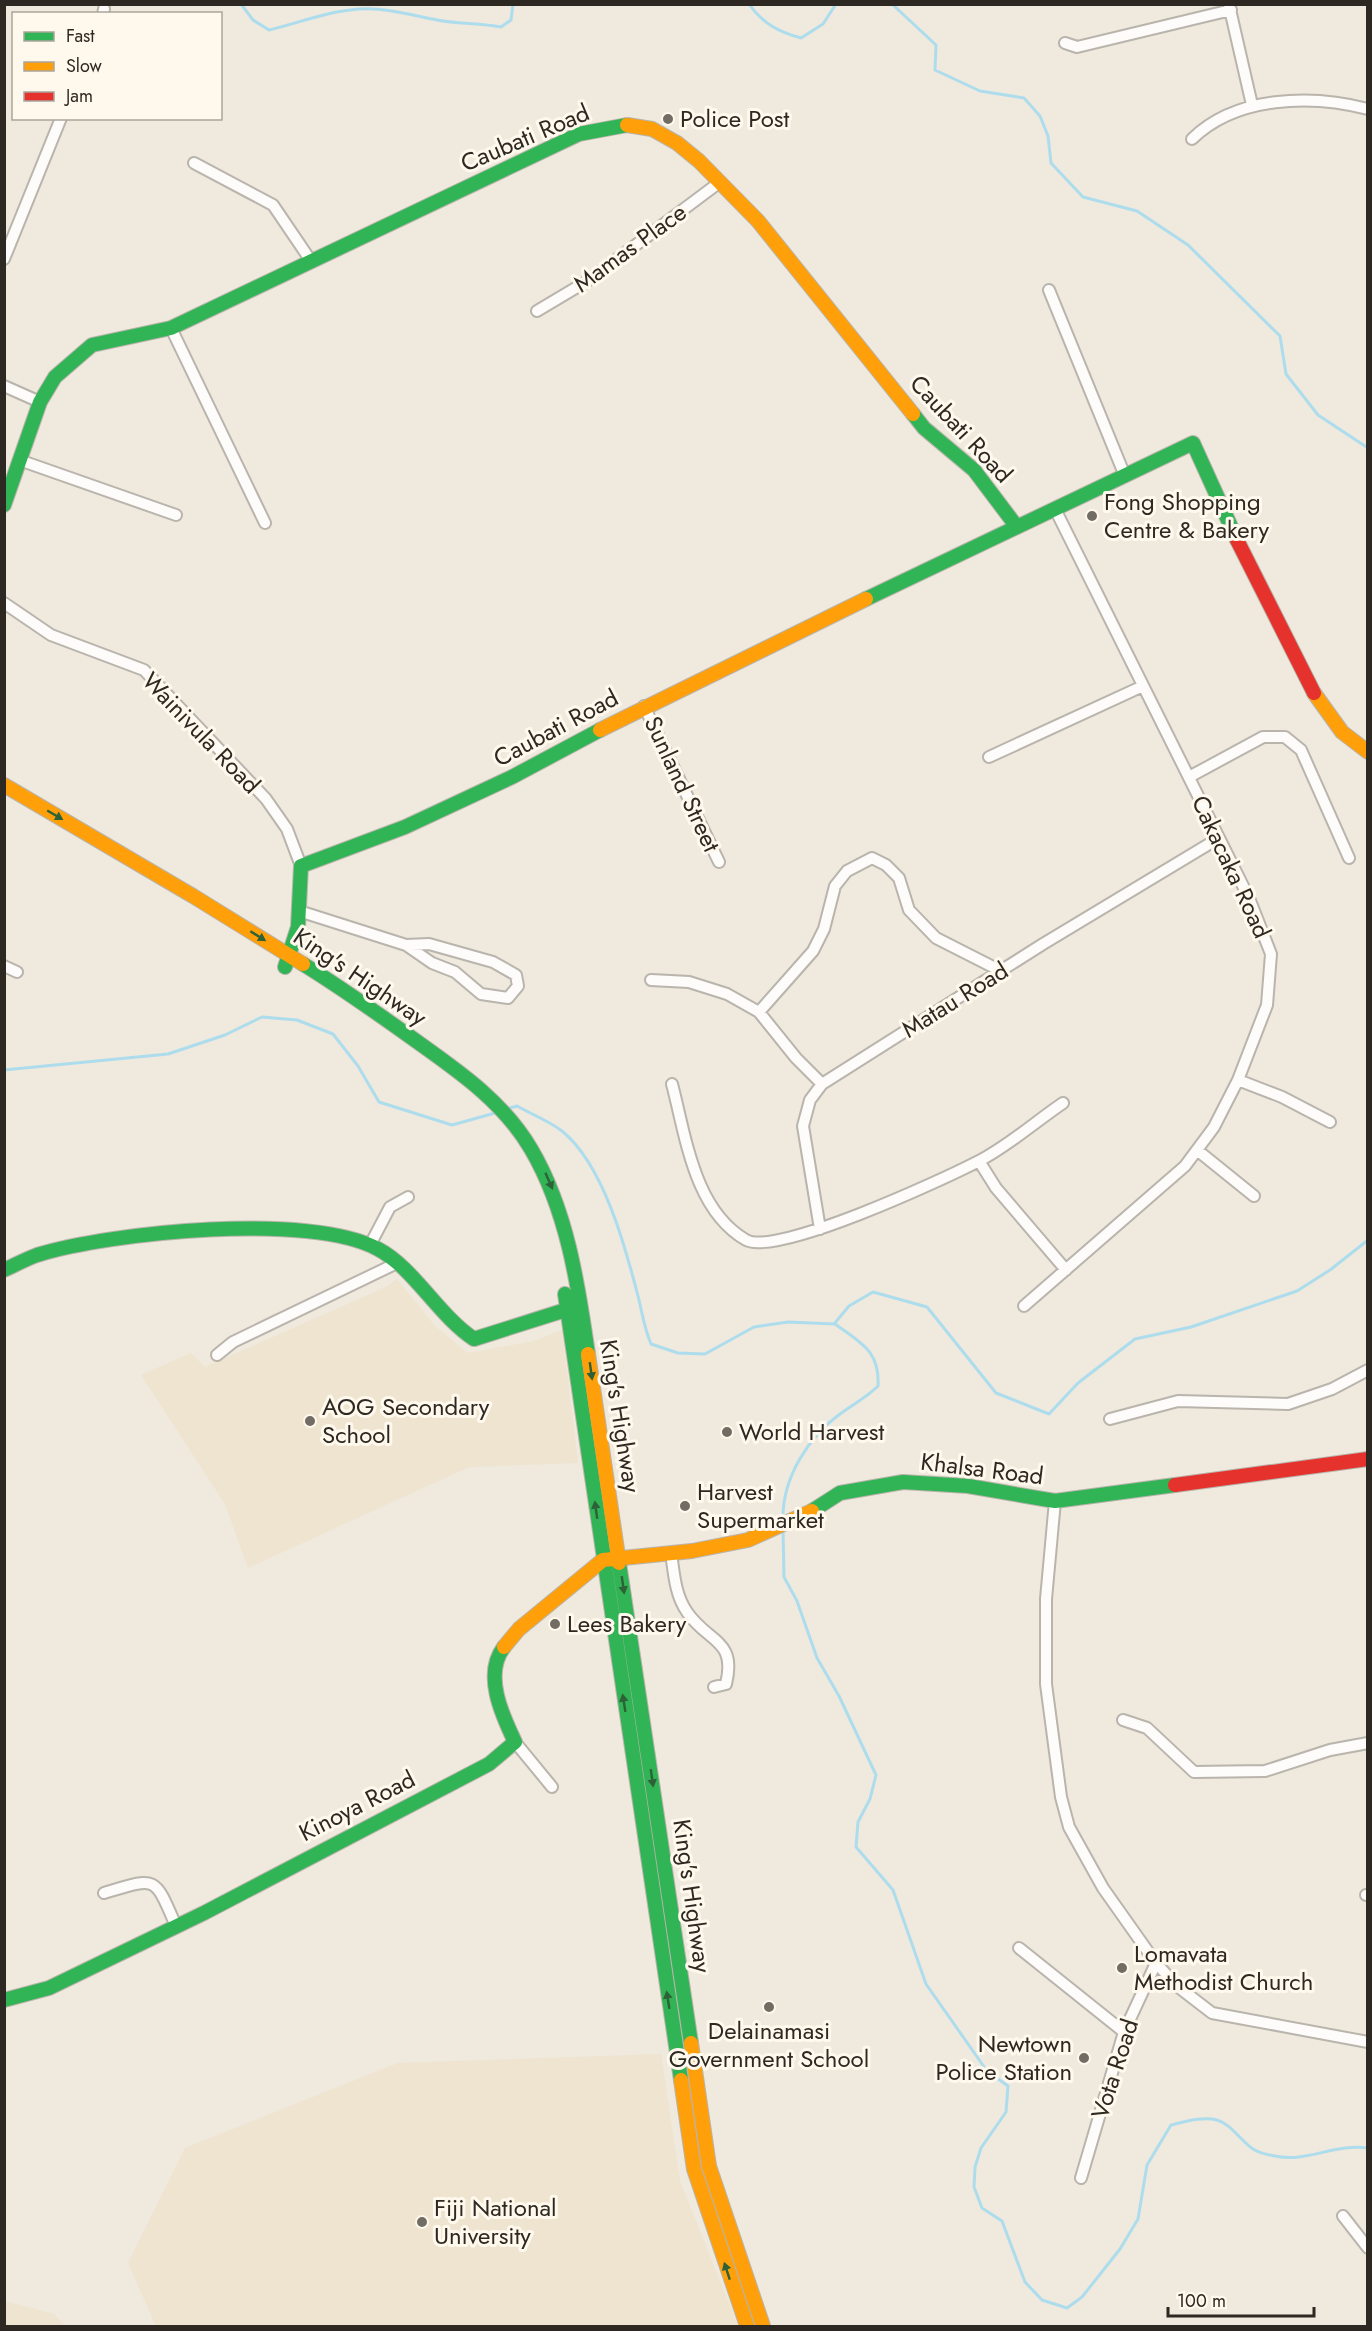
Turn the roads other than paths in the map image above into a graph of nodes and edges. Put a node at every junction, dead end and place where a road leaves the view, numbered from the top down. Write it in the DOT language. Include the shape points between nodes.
graph roads {
  1 [pos="1230,7"];
  2 [pos="1065,43"];
  3 [pos="1252,105"];
  4 [pos="1368,108"];
  5 [pos="60,120"];
  6 [pos="1192,139"];
  7 [pos="194,163"];
  8 [pos="720,182"];
  9 [pos="4,259"];
  10 [pos="311,261"];
  11 [pos="1049,290"];
  12 [pos="537,311"];
  13 [pos="171,328"];
  14 [pos="4,386"];
  15 [pos="40,402"];
  16 [pos="22,461"];
  17 [pos="1125,476"];
  18 [pos="4,505"];
  19 [pos="1055,509"];
  20 [pos="176,515"];
  21 [pos="265,523"];
  22 [pos="1017,527"];
  23 [pos="4,603"];
  24 [pos="1143,686"];
  25 [pos="644,706"];
  26 [pos="1368,752"];
  27 [pos="989,757"];
  28 [pos="1189,777"];
  29 [pos="4,785"];
  30 [pos="4,799"];
  31 [pos="1219,838"];
  32 [pos="1349,858"];
  33 [pos="718,862"];
  34 [pos="301,866"];
  35 [pos="299,911"];
  36 [pos="406,945"];
  37 [pos="287,961"];
  38 [pos="4,966"];
  39 [pos="1001,971"];
  40 [pos="17,972"];
  41 [pos="651,980"];
  42 [pos="759,1012"];
  43 [pos="1238,1080"];
  44 [pos="672,1084"];
  45 [pos="822,1084"];
  46 [pos="1064,1103"];
  47 [pos="1330,1122"];
  48 [pos="1197,1150"];
  49 [pos="979,1161"];
  50 [pos="1254,1196"];
  51 [pos="408,1197"];
  52 [pos="820,1229"];
  53 [pos="370,1245"];
  54 [pos="397,1263"];
  55 [pos="4,1270"];
  56 [pos="1066,1270"];
  57 [pos="1024,1306"];
  58 [pos="574,1307"];
  59 [pos="217,1354"];
  60 [pos="1368,1370"];
  61 [pos="1110,1419"];
  62 [pos="1368,1459"];
  63 [pos="1055,1501"];
  64 [pos="671,1553"];
  65 [pos="619,1559"];
  66 [pos="603,1560"];
  67 [pos="714,1687"];
  68 [pos="1124,1720"];
  69 [pos="515,1742"];
  70 [pos="1368,1743"];
  71 [pos="552,1787"];
  72 [pos="104,1893"];
  73 [pos="176,1926"];
  74 [pos="1019,1948"];
  75 [pos="1156,1963"];
  76 [pos="4,2000"];
  77 [pos="1124,2032"];
  78 [pos="1368,2042"];
  79 [pos="1081,2178"];
  80 [pos="1343,2216"];
  81 [pos="1368,2248"];
  82 [pos="747,2326"];
  83 [pos="763,2326"];
  1 -- 2 [label="street" via="1077,47"];
  1 -- 3 [label="street"];
  3 -- 4 [label="street" via="1317,99"];
  3 -- 6 [label="street" via="1206,125"];
  5 -- 9 [label="street"];
  7 -- 10 [label="street" via="273,205"];
  8 -- 10 [label="main road, Caubati Road" via="677,143 652,129 607,127 579,134"];
  8 -- 12 [label="street, Mamas Place" via="589,280"];
  8 -- 22 [label="main road, Caubati Road" via="758,221 924,428 974,470"];
  10 -- 13 [label="main road, Caubati Road"];
  11 -- 17 [label="street"];
  13 -- 15 [label="main road, Caubati Road" via="92,345 55,377"];
  13 -- 21 [label="street"];
  14 -- 15 [label="street"];
  15 -- 16 [label="main road, Caubati Road"];
  16 -- 18 [label="main road, Caubati Road"];
  16 -- 20 [label="street"];
  17 -- 19 [label="main road, Caubati Road"];
  17 -- 26 [label="main road, Caubati Road" via="1193,443 1248,568 1314,692 1336,723"];
  19 -- 22 [label="main road, Caubati Road"];
  19 -- 24 [label="street, Cakacaka Road"];
  22 -- 25 [label="main road, Caubati Road"];
  23 -- 34 [label="street, Wainivula Road" via="51,635 144,670 266,799 287,829"];
  24 -- 27 [label="street"];
  24 -- 28 [label="street, Cakacaka Road"];
  25 -- 33 [label="street, Sunland Street"];
  25 -- 34 [label="main road, Caubati Road" via="512,777 405,827"];
  28 -- 31 [label="street, Cakacaka Road"];
  28 -- 32 [label="street" via="1263,737 1285,736 1301,750"];
  29 -- 37 [label="main road, King's Highway, one-way"];
  30 -- 37 [label="main road, King's Highway"];
  31 -- 39 [label="street, Matau Road"];
  31 -- 43 [label="street, Cakacaka Road" via="1271,954 1267,1005"];
  34 -- 35 [label="main road"];
  35 -- 36 [label="street"];
  35 -- 37 [label="main road"];
  36 -- 36 [label="street" via="429,944 493,962 516,975 518,986 508,998 481,994 455,972 432,963"];
  37 -- 58 [label="main road, King's Highway" via="358,999 502,1117 543,1194"];
  38 -- 40 [label="street"];
  39 -- 42 [label="street" via="936,938 909,910 899,878 872,858 847,871 835,886 824,929 813,951"];
  39 -- 45 [label="street, Matau Road"];
  41 -- 42 [label="street" via="689,982 727,994"];
  42 -- 45 [label="street"];
  43 -- 47 [label="street"];
  43 -- 48 [label="street, Cakacaka Road" via="1214,1127"];
  44 -- 52 [label="street" via="697,1176 712,1208 729,1227 748,1242 762,1243"];
  45 -- 52 [label="street, Matau Road" via="810,1100 803,1126"];
  46 -- 49 [label="street"];
  48 -- 50 [label="street"];
  48 -- 56 [label="street, Cakacaka Road" via="1185,1166"];
  49 -- 52 [label="street"];
  49 -- 56 [label="street" via="996,1188"];
  51 -- 53 [label="street" via="390,1207"];
  53 -- 54 [label="main road"];
  53 -- 55 [label="main road" via="327,1233 277,1228 171,1233 40,1254"];
  54 -- 58 [label="main road" via="443,1316 474,1340"];
  54 -- 59 [label="street" via="233,1342"];
  56 -- 57 [label="street, Cakacaka Road"];
  58 -- 65 [label="main road, King's Highway, one-way"];
  66 -- 58 [label="main road, King's Highway, one-way"];
  60 -- 61 [label="street" via="1332,1389 1288,1404 1178,1401"];
  62 -- 63 [label="main road, Khalsa Road"];
  63 -- 64 [label="main road, Khalsa Road" via="968,1486 903,1482 864,1487 840,1493 748,1540"];
  63 -- 75 [label="street" via="1046,1599 1046,1684 1061,1797 1069,1827 1103,1888"];
  64 -- 65 [label="main road, Khalsa Road"];
  64 -- 67 [label="street" via="676,1586 686,1611 724,1647 731,1666 726,1684"];
  65 -- 66 [label="main road, Khalsa Road"];
  65 -- 83 [label="main road, King's Highway, one-way" via="709,2166"];
  66 -- 69 [label="main road" via="519,1629 499,1654 494,1678 504,1719"];
  82 -- 66 [label="main road, King's Highway, one-way" via="694,2169"];
  68 -- 70 [label="street" via="1147,1728 1194,1772 1265,1770"];
  69 -- 71 [label="street"];
  69 -- 73 [label="main road, Kinoya Road" via="489,1764"];
  72 -- 73 [label="street" via="142,1882 154,1884"];
  73 -- 76 [label="main road, Kinoya Road" via="49,1988"];
  74 -- 77 [label="street"];
  75 -- 77 [label="street, Vota Road"];
  75 -- 78 [label="street" via="1212,2013"];
  77 -- 79 [label="street, Vota Road"];
  80 -- 81 [label="street"];
}
